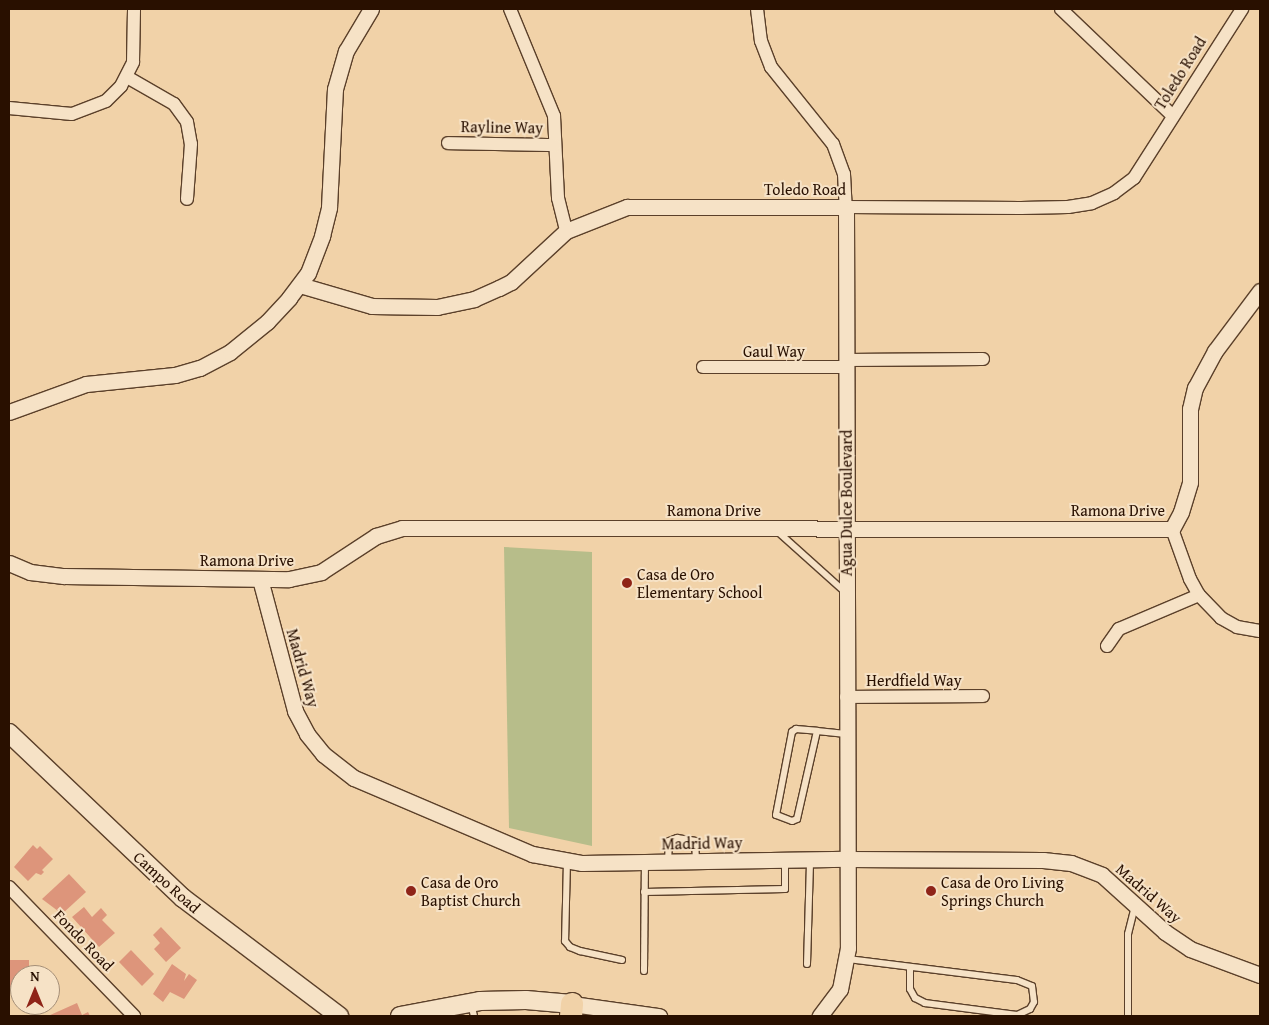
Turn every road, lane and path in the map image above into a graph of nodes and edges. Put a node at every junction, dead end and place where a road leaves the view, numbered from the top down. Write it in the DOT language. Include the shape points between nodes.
graph roads {
  1 [pos="134,9"];
  2 [pos="370,9"];
  3 [pos="510,9"];
  4 [pos="757,9"];
  5 [pos="1060,9"];
  6 [pos="1242,9"];
  7 [pos="127,77"];
  8 [pos="9,108"];
  9 [pos="1174,116"];
  10 [pos="448,143"];
  11 [pos="555,145"];
  12 [pos="187,199"];
  13 [pos="846,207"];
  14 [pos="566,231"];
  15 [pos="300,285"];
  16 [pos="1260,291"];
  17 [pos="984,359"];
  18 [pos="846,363"];
  19 [pos="702,367"];
  20 [pos="9,412"];
  21 [pos="772,527"];
  22 [pos="847,527"];
  23 [pos="1172,528"];
  24 [pos="9,563"];
  25 [pos="260,579"];
  26 [pos="846,593"];
  27 [pos="1199,595"];
  28 [pos="1260,631"];
  29 [pos="1106,646"];
  30 [pos="846,696"];
  31 [pos="983,696"];
  32 [pos="817,731"];
  33 [pos="9,733"];
  34 [pos="846,734"];
  35 [pos="810,859"];
  36 [pos="848,859"];
  37 [pos="785,860"];
  38 [pos="567,861"];
  39 [pos="645,861"];
  40 [pos="668,861"];
  41 [pos="696,861"];
  42 [pos="9,887"];
  43 [pos="644,892"];
  44 [pos="1135,906"];
  45 [pos="848,959"];
  46 [pos="622,960"];
  47 [pos="807,964"];
  48 [pos="910,967"];
  49 [pos="644,971"];
  50 [pos="1260,976"];
  51 [pos="472,1009"];
  52 [pos="572,1010"];
  53 [pos="134,1016"];
  54 [pos="339,1016"];
  55 [pos="400,1016"];
  56 [pos="659,1016"];
  57 [pos="820,1016"];
  58 [pos="1128,1016"];
  1 -- 7 [label="street" via="135,54"];
  2 -- 15 [label="street" via="339,71 332,112 329,207 316,255"];
  3 -- 11 [label="street" via="554,116"];
  4 -- 13 [label="street, Agua Dulce Boulevard" via="761,41 770,67 833,144 844,174"];
  5 -- 9 [label="street"];
  6 -- 9 [label="street, Toledo Road"];
  7 -- 8 [label="street" via="106,101 81,112 48,114"];
  7 -- 12 [label="street" via="174,104 187,122 191,144"];
  9 -- 13 [label="street, Toledo Road" via="1142,170 1119,190 1092,202 1057,208"];
  10 -- 11 [label="street, Rayline Way"];
  11 -- 14 [label="street" via="558,198"];
  13 -- 14 [label="street, Toledo Road" via="627,207"];
  13 -- 18 [label="street, Agua Dulce Boulevard"];
  14 -- 15 [label="street, Toledo Road" via="511,282 486,294 449,305 372,306"];
  15 -- 20 [label="street" via="267,322 211,363 175,375 86,384"];
  16 -- 23 [label="street, Ramona Drive" via="1215,351 1195,388 1190,409 1190,482 1181,512"];
  17 -- 18 [label="street, Gaul Way"];
  18 -- 19 [label="street, Gaul Way"];
  18 -- 22 [label="street, Agua Dulce Boulevard"];
  21 -- 22 [label="street, Ramona Drive"];
  21 -- 25 [label="street, Ramona Drive" via="402,528 376,536 321,572 289,579"];
  21 -- 26 [label="lane"];
  22 -- 23 [label="street, Ramona Drive"];
  22 -- 26 [label="street, Agua Dulce Boulevard"];
  23 -- 27 [label="street"];
  24 -- 25 [label="street, Ramona Drive" via="30,572 64,576"];
  25 -- 38 [label="street, Madrid Way" via="295,711 307,734 328,758 366,783 532,854"];
  26 -- 30 [label="street, Agua Dulce Boulevard"];
  27 -- 28 [label="street" via="1221,618 1237,627"];
  27 -- 29 [label="street" via="1119,629"];
  30 -- 31 [label="street, Herdfield Way"];
  30 -- 34 [label="street, Agua Dulce Boulevard"];
  32 -- 32 [label="lane" via="796,729 792,732 777,808 779,819 797,819"];
  32 -- 34 [label="lane"];
  33 -- 54 [label="main road, Campo Road" via="183,898"];
  34 -- 36 [label="street, Agua Dulce Boulevard"];
  35 -- 36 [label="street, Madrid Way"];
  35 -- 37 [label="street, Madrid Way"];
  35 -- 47 [label="lane"];
  36 -- 44 [label="street, Madrid Way" via="1064,862 1102,875"];
  36 -- 45 [label="street, Agua Dulce Boulevard"];
  37 -- 41 [label="street, Madrid Way"];
  37 -- 43 [label="lane" via="785,889"];
  38 -- 39 [label="street, Madrid Way"];
  38 -- 46 [label="lane" via="565,940 580,952"];
  39 -- 40 [label="street, Madrid Way"];
  39 -- 43 [label="lane"];
  40 -- 41 [label="street, Madrid Way"];
  40 -- 41 [label="lane" via="669,841 677,838 695,841"];
  42 -- 53 [label="street, Fondo Road"];
  43 -- 49 [label="lane"];
  44 -- 50 [label="street, Madrid Way" via="1190,949"];
  44 -- 58 [label="lane" via="1128,934"];
  45 -- 48 [label="lane"];
  45 -- 57 [label="street, Agua Dulce Boulevard" via="840,989"];
  48 -- 48 [label="lane" via="910,989 915,998 925,1003 1017,1015 1030,1009 1034,1002 1032,986 1022,981"];
  51 -- 52 [label="main road" via="526,1000"];
  51 -- 55 [label="main road"];
  52 -- 56 [label="street"];
}
